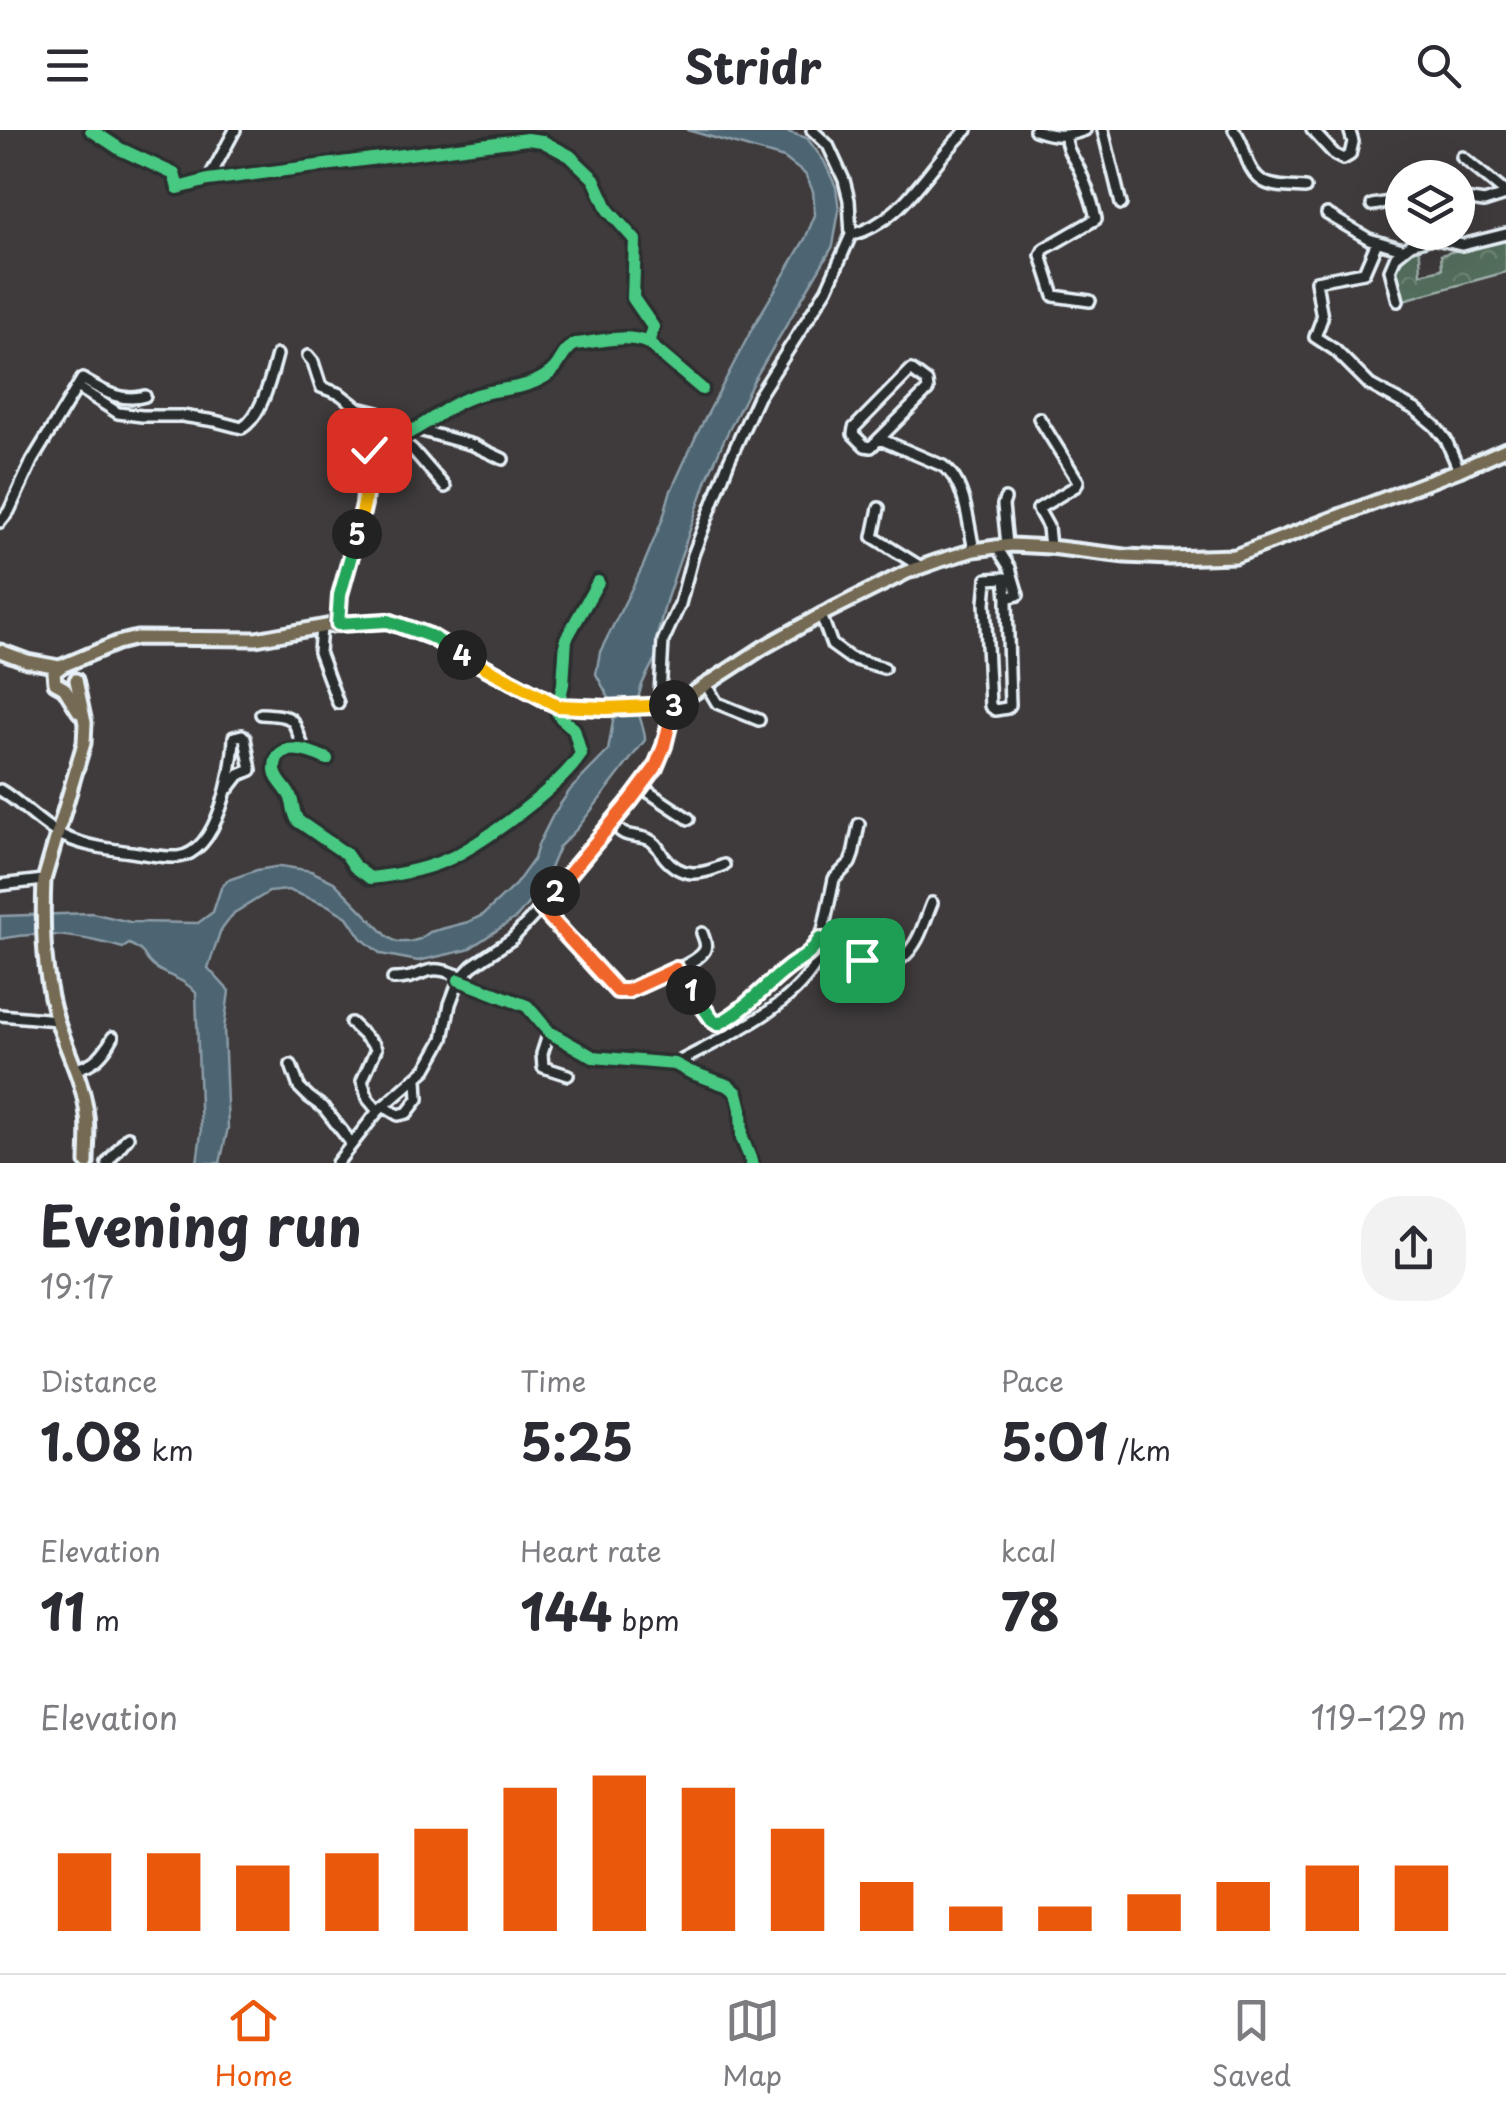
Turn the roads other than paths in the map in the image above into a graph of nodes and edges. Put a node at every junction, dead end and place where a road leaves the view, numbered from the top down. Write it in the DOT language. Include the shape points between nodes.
graph roads {
  1 [pos="91,130"];
  2 [pos="236,130"];
  3 [pos="812,130"];
  4 [pos="968,130"];
  5 [pos="1036,130"];
  6 [pos="1085,130"];
  7 [pos="1234,130"];
  8 [pos="1312,130"];
  9 [pos="1350,132"];
  10 [pos="1104,133"];
  11 [pos="1066,143"];
  12 [pos="1462,157"];
  13 [pos="208,180"];
  14 [pos="1306,188"];
  15 [pos="1506,194"];
  16 [pos="1475,201"];
  17 [pos="1385,203"];
  18 [pos="1120,204"];
  19 [pos="1372,205"];
  20 [pos="1327,214"];
  21 [pos="852,234"];
  22 [pos="1506,234"];
  23 [pos="1376,242"];
  24 [pos="1475,242"];
  25 [pos="1385,244"];
  26 [pos="1401,250"];
  27 [pos="1398,300"];
  28 [pos="1090,301"];
  29 [pos="648,343"];
  30 [pos="277,355"];
  31 [pos="308,356"];
  32 [pos="79,388"];
  33 [pos="702,389"];
  34 [pos="145,396"];
  35 [pos="1038,418"];
  36 [pos="415,428"];
  37 [pos="399,438"];
  38 [pos="382,439"];
  39 [pos="880,439"];
  40 [pos="1506,449"];
  41 [pos="503,459"];
  42 [pos="1459,470"];
  43 [pos="444,487"];
  44 [pos="1005,499"];
  45 [pos="879,508"];
  46 [pos="0,522"];
  47 [pos="1005,546"];
  48 [pos="1050,547"];
  49 [pos="974,550"];
  50 [pos="921,567"];
  51 [pos="598,582"];
  52 [pos="1007,598"];
  53 [pos="821,615"];
  54 [pos="338,624"];
  55 [pos="321,627"];
  56 [pos="0,650"];
  57 [pos="91,655"];
  58 [pos="884,668"];
  59 [pos="58,670"];
  60 [pos="76,678"];
  61 [pos="707,686"];
  62 [pos="64,688"];
  63 [pos="338,703"];
  64 [pos="558,706"];
  65 [pos="670,706"];
  66 [pos="262,714"];
  67 [pos="759,720"];
  68 [pos="85,722"];
  69 [pos="304,749"];
  70 [pos="328,758"];
  71 [pos="235,773"];
  72 [pos="641,788"];
  73 [pos="0,790"];
  74 [pos="690,819"];
  75 [pos="612,822"];
  76 [pos="859,824"];
  77 [pos="58,834"];
  78 [pos="724,865"];
  79 [pos="44,880"];
  80 [pos="0,885"];
  81 [pos="932,902"];
  82 [pos="541,908"];
  83 [pos="702,933"];
  84 [pos="820,939"];
  85 [pos="810,954"];
  86 [pos="676,969"];
  87 [pos="460,978"];
  88 [pos="393,979"];
  89 [pos="0,1015"];
  90 [pos="57,1020"];
  91 [pos="351,1023"];
  92 [pos="549,1032"];
  93 [pos="113,1037"];
  94 [pos="676,1064"];
  95 [pos="291,1066"];
  96 [pos="75,1069"];
  97 [pos="568,1076"];
  98 [pos="417,1078"];
  99 [pos="381,1109"];
  100 [pos="128,1136"];
  101 [pos="352,1144"];
  102 [pos="87,1163"];
  103 [pos="107,1163"];
  104 [pos="337,1163"];
  105 [pos="752,1163"];
  1 -- 13 [label="street" via="174,174 178,188"];
  2 -- 13 [label="street"];
  3 -- 21 [label="street" via="828,144 844,180"];
  4 -- 21 [label="street" via="890,215"];
  5 -- 11 [label="street"];
  6 -- 11 [label="street"];
  7 -- 14 [label="street" via="1255,177"];
  8 -- 9 [label="street" via="1343,159 1350,155"];
  10 -- 18 [label="street"];
  11 -- 28 [label="street" via="1096,219 1041,256 1052,294"];
  12 -- 15 [label="street"];
  13 -- 29 [label="street" via="542,141 594,179 608,210 635,240 632,294 654,327"];
  15 -- 16 [label="street"];
  17 -- 19 [label="street"];
  20 -- 23 [label="street"];
  21 -- 65 [label="street" via="827,289 758,398 693,555 664,641 660,695"];
  22 -- 24 [label="street"];
  23 -- 25 [label="street"];
  23 -- 42 [label="street" via="1364,272 1316,281 1322,318 1316,337 1370,384 1435,426"];
  26 -- 27 [label="street" via="1390,270"];
  29 -- 33 [label="street"];
  29 -- 36 [label="street" via="632,338 569,346 546,376 478,394"];
  30 -- 32 [label="street" via="267,390 242,428 118,413"];
  31 -- 38 [label="street" via="321,387 378,413"];
  32 -- 34 [label="street" via="82,379 124,398"];
  32 -- 46 [label="street"];
  35 -- 48 [label="street" via="1078,481 1038,509"];
  36 -- 37 [label="street"];
  36 -- 41 [label="street"];
  37 -- 38 [label="street"];
  37 -- 43 [label="street"];
  38 -- 54 [label="street" via="367,459"];
  39 -- 39 [label="street" via="928,390 915,371 852,431 865,446"];
  39 -- 49 [label="street" via="950,470"];
  40 -- 42 [label="main road"];
  42 -- 48 [label="main road" via="1235,556 1140,557"];
  44 -- 47 [label="street"];
  45 -- 50 [label="street" via="873,537"];
  47 -- 48 [label="main road"];
  47 -- 49 [label="main road"];
  47 -- 52 [label="street" via="1018,595"];
  49 -- 50 [label="main road"];
  50 -- 53 [label="main road"];
  51 -- 64 [label="street" via="566,640"];
  52 -- 52 [label="street" via="1010,706 995,710 986,579 1005,578"];
  53 -- 58 [label="street" via="832,645"];
  53 -- 61 [label="main road"];
  54 -- 55 [label="main road"];
  54 -- 64 [label="main road" via="406,626"];
  55 -- 57 [label="main road" via="256,639 137,638"];
  55 -- 63 [label="street" via="319,652"];
  56 -- 59 [label="main road"];
  57 -- 59 [label="main road"];
  57 -- 60 [label="main road"];
  59 -- 60 [label="main road" via="70,667"];
  59 -- 62 [label="main road" via="57,686"];
  60 -- 62 [label="main road"];
  60 -- 68 [label="main road"];
  61 -- 65 [label="main road"];
  61 -- 67 [label="street" via="717,703"];
  62 -- 68 [label="main road"];
  64 -- 65 [label="main road"];
  64 -- 69 [label="street" via="579,742 573,766 525,809 452,857 392,876 370,878 294,816 276,762 293,748"];
  65 -- 72 [label="street" via="664,746"];
  66 -- 69 [label="street" via="292,719"];
  68 -- 77 [label="main road"];
  69 -- 70 [label="street"];
  71 -- 77 [label="street" via="204,839 180,857 99,847"];
  72 -- 74 [label="street"];
  72 -- 75 [label="street"];
  73 -- 77 [label="street"];
  75 -- 78 [label="street" via="624,835 646,838 689,872"];
  75 -- 82 [label="street"];
  76 -- 84 [label="street" via="850,862 834,879"];
  77 -- 79 [label="main road"];
  79 -- 80 [label="street"];
  79 -- 90 [label="main road" via="46,962"];
  81 -- 84 [label="street" via="902,958 862,960"];
  82 -- 86 [label="street" via="617,991"];
  82 -- 87 [label="street"];
  83 -- 86 [label="street" via="704,953"];
  84 -- 85 [label="street"];
  85 -- 86 [label="street" via="718,1024"];
  85 -- 94 [label="street" via="815,966 784,1001"];
  87 -- 88 [label="street" via="432,968"];
  87 -- 92 [label="street" via="527,1006"];
  87 -- 98 [label="street" via="443,1039"];
  89 -- 90 [label="street"];
  90 -- 96 [label="main road"];
  91 -- 99 [label="street" via="376,1049 362,1080 368,1099"];
  92 -- 94 [label="street" via="594,1057"];
  92 -- 97 [label="street" via="543,1067"];
  93 -- 96 [label="street" via="96,1060"];
  94 -- 105 [label="street" via="737,1093"];
  95 -- 101 [label="street" via="299,1087"];
  96 -- 102 [label="main road" via="87,1115"];
  98 -- 99 [label="street"];
  98 -- 99 [label="street" via="418,1099 406,1114"];
  99 -- 101 [label="street"];
  100 -- 103 [label="street"];
  101 -- 104 [label="street"];
}
